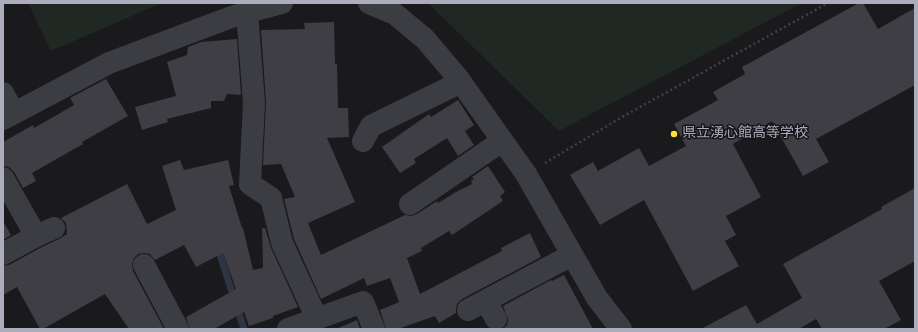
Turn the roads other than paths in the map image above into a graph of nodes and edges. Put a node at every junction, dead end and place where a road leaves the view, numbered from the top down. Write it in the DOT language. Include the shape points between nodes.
graph roads {
  1 [pos="282,3"];
  2 [pos="369,3"];
  3 [pos="247,12"];
  4 [pos="461,82"];
  5 [pos="3,93"];
  6 [pos="9,116"];
  7 [pos="363,141"];
  8 [pos="502,141"];
  9 [pos="3,178"];
  10 [pos="410,204"];
  11 [pos="3,254"];
  12 [pos="572,256"];
  13 [pos="144,265"];
  14 [pos="483,310"];
  15 [pos="317,319"];
  16 [pos="178,329"];
  17 [pos="288,329"];
  18 [pos="374,329"];
  19 [pos="621,329"];
  1 -- 3 [label="street"];
  2 -- 4 [label="street" via="395,14 425,39"];
  3 -- 6 [label="street" via="109,63"];
  3 -- 15 [label="street" via="254,103 250,184 271,198 282,243"];
  4 -- 7 [label="street" via="371,126"];
  4 -- 8 [label="street"];
  5 -- 6 [label="street"];
  8 -- 10 [label="street"];
  8 -- 12 [label="street" via="526,174"];
  9 -- 11 [label="street" via="45,232"];
  12 -- 14 [label="street"];
  12 -- 19 [label="street" via="597,298"];
  13 -- 16 [label="street"];
  15 -- 17 [label="street"];
  15 -- 18 [label="street" via="363,302"];
}
